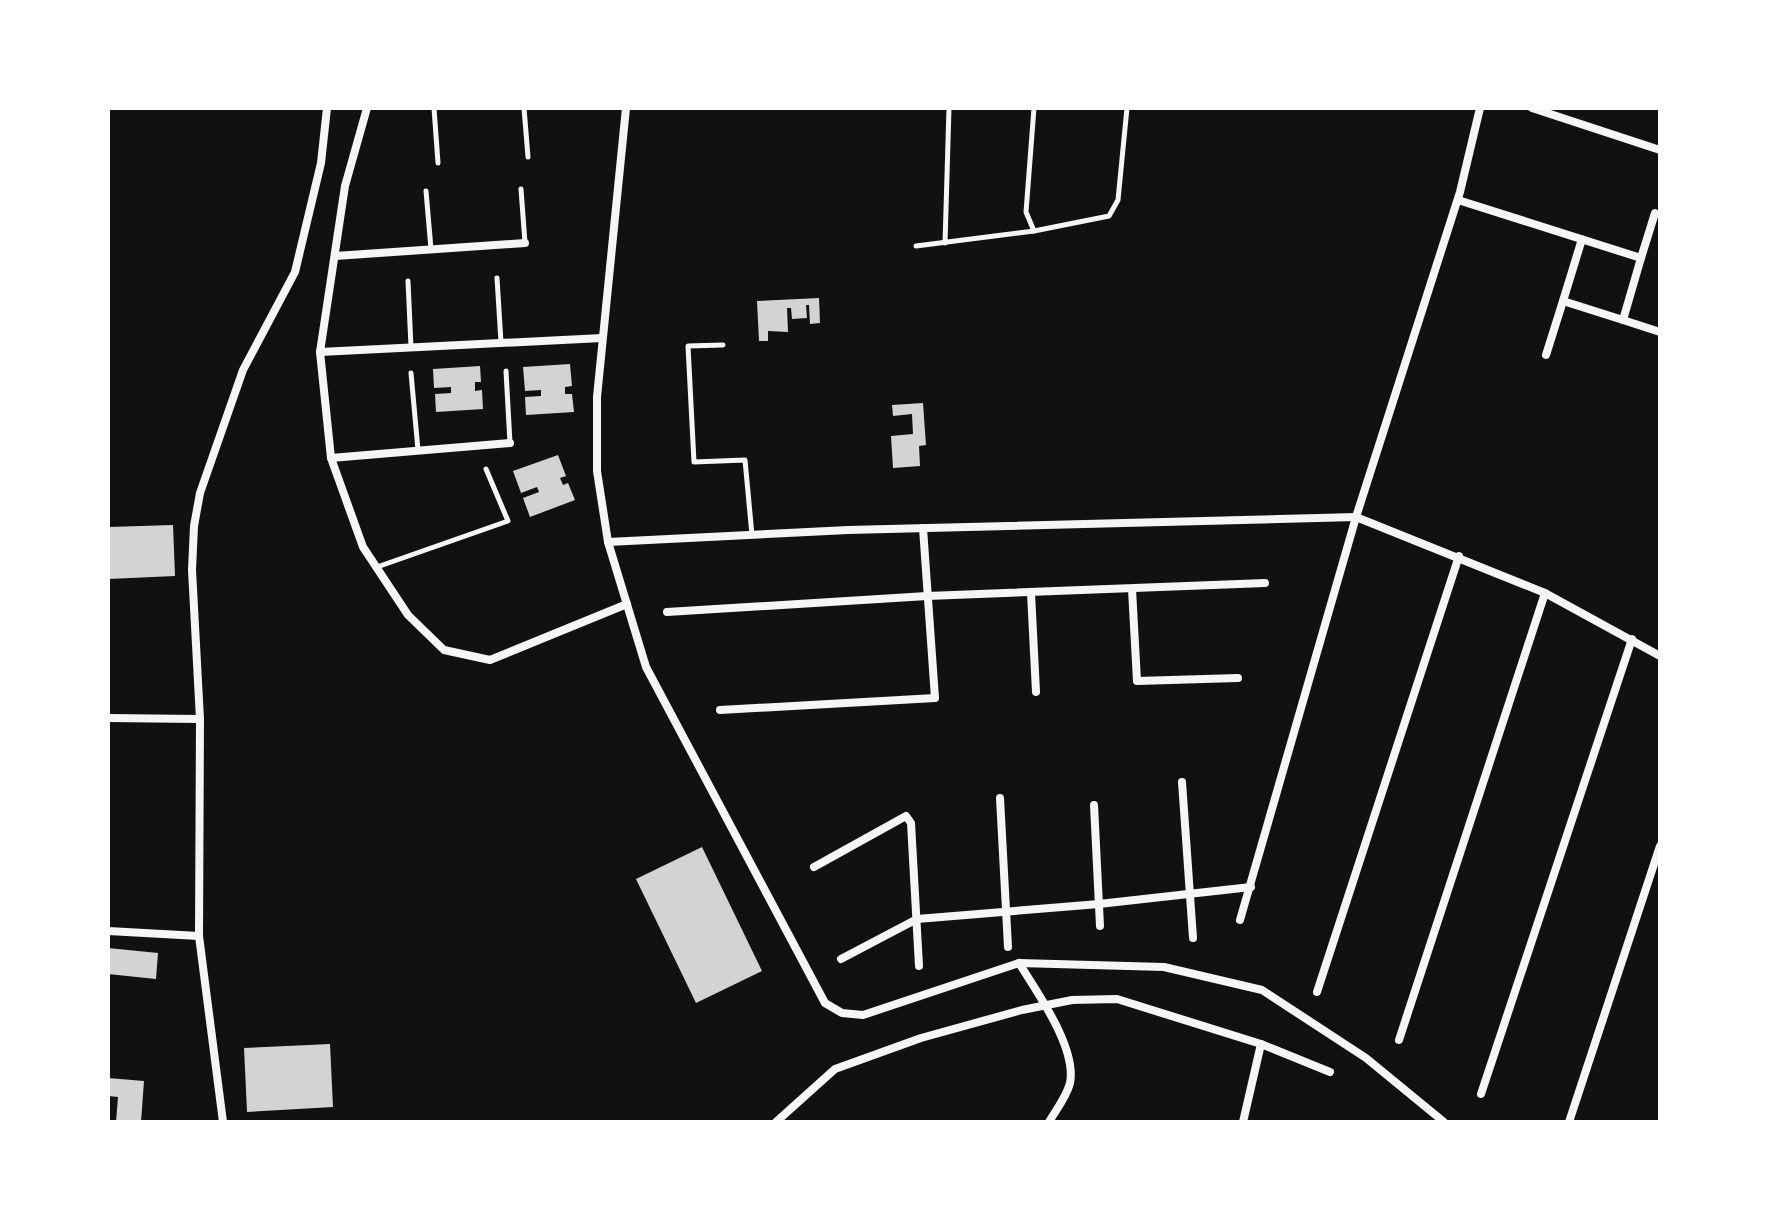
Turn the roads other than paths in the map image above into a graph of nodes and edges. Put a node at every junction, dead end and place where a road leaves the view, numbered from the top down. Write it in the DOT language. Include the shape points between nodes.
graph roads {
  1 [pos="327,108"];
  2 [pos="367,108"];
  3 [pos="434,108"];
  4 [pos="524,108"];
  5 [pos="626,108"];
  6 [pos="949,108"];
  7 [pos="1034,108"];
  8 [pos="1127,108"];
  9 [pos="1480,108"];
  10 [pos="1532,108"];
  11 [pos="1660,150"];
  12 [pos="528,157"];
  13 [pos="438,163"];
  14 [pos="521,189"];
  15 [pos="426,191"];
  16 [pos="1458,200"];
  17 [pos="1655,213"];
  18 [pos="1034,231"];
  19 [pos="1582,239"];
  20 [pos="525,243"];
  21 [pos="945,243"];
  22 [pos="916,246"];
  23 [pos="431,250"];
  24 [pos="335,256"];
  25 [pos="1641,258"];
  26 [pos="497,278"];
  27 [pos="408,281"];
  28 [pos="1563,301"];
  29 [pos="1623,320"];
  30 [pos="1660,332"];
  31 [pos="602,338"];
  32 [pos="501,343"];
  33 [pos="723,345"];
  34 [pos="411,348"];
  35 [pos="320,352"];
  36 [pos="1546,355"];
  37 [pos="506,371"];
  38 [pos="411,373"];
  39 [pos="510,443"];
  40 [pos="418,451"];
  41 [pos="331,458"];
  42 [pos="486,469"];
  43 [pos="1356,517"];
  44 [pos="923,528"];
  45 [pos="752,535"];
  46 [pos="608,542"];
  47 [pos="1459,556"];
  48 [pos="377,567"];
  49 [pos="1265,583"];
  50 [pos="1132,589"];
  51 [pos="1031,593"];
  52 [pos="1545,593"];
  53 [pos="927,596"];
  54 [pos="627,604"];
  55 [pos="667,612"];
  56 [pos="1632,639"];
  57 [pos="1660,656"];
  58 [pos="1238,678"];
  59 [pos="1036,692"];
  60 [pos="720,710"];
  61 [pos="108,718"];
  62 [pos="200,719"];
  63 [pos="1182,782"];
  64 [pos="1000,798"];
  65 [pos="1094,805"];
  66 [pos="1660,846"];
  67 [pos="814,867"];
  68 [pos="1251,887"];
  69 [pos="1190,895"];
  70 [pos="1099,904"];
  71 [pos="1007,911"];
  72 [pos="917,919"];
  73 [pos="1240,920"];
  74 [pos="1100,926"];
  75 [pos="108,931"];
  76 [pos="199,936"];
  77 [pos="1193,938"];
  78 [pos="1008,947"];
  79 [pos="841,959"];
  80 [pos="1019,963"];
  81 [pos="919,966"];
  82 [pos="1317,992"];
  83 [pos="1045,1004"];
  84 [pos="1399,1040"];
  85 [pos="1261,1044"];
  86 [pos="1330,1072"];
  87 [pos="1481,1094"];
  88 [pos="223,1122"];
  89 [pos="776,1122"];
  90 [pos="1049,1122"];
  91 [pos="1243,1122"];
  92 [pos="1444,1122"];
  93 [pos="1569,1122"];
  1 -- 62 [label="street" via="321,163 295,272 243,370 200,493 192,570"];
  2 -- 24 [label="street" via="345,186"];
  3 -- 13 [label="lane"];
  4 -- 12 [label="lane"];
  5 -- 31 [label="street"];
  6 -- 21 [label="lane"];
  7 -- 18 [label="lane" via="1026,212"];
  8 -- 18 [label="lane" via="1115,209 1100,221"];
  9 -- 16 [label="street"];
  10 -- 11 [label="street"];
  14 -- 20 [label="lane"];
  15 -- 23 [label="lane"];
  16 -- 19 [label="street"];
  16 -- 43 [label="street"];
  17 -- 25 [label="street"];
  18 -- 21 [label="lane"];
  19 -- 25 [label="street"];
  19 -- 28 [label="street"];
  20 -- 23 [label="street"];
  21 -- 22 [label="lane"];
  23 -- 24 [label="street"];
  24 -- 35 [label="street"];
  25 -- 29 [label="street"];
  26 -- 32 [label="lane"];
  27 -- 34 [label="lane"];
  28 -- 29 [label="street"];
  28 -- 36 [label="street"];
  29 -- 30 [label="street"];
  31 -- 32 [label="street"];
  31 -- 46 [label="street" via="597,471"];
  32 -- 34 [label="street"];
  33 -- 45 [label="lane" via="688,346 694,462 745,460"];
  34 -- 35 [label="street"];
  35 -- 41 [label="street"];
  37 -- 39 [label="lane"];
  38 -- 40 [label="lane"];
  39 -- 40 [label="street"];
  40 -- 41 [label="street"];
  41 -- 48 [label="street" via="363,547"];
  42 -- 48 [label="lane" via="508,521"];
  43 -- 44 [label="street"];
  43 -- 47 [label="street"];
  43 -- 68 [label="street"];
  44 -- 45 [label="street"];
  44 -- 53 [label="street"];
  45 -- 46 [label="street"];
  46 -- 54 [label="street"];
  47 -- 52 [label="street"];
  47 -- 82 [label="street"];
  48 -- 54 [label="street" via="408,615 444,650 490,660"];
  49 -- 50 [label="street"];
  50 -- 51 [label="street"];
  50 -- 58 [label="street" via="1137,681"];
  51 -- 53 [label="street"];
  51 -- 59 [label="street"];
  52 -- 56 [label="street"];
  52 -- 84 [label="street"];
  53 -- 55 [label="street"];
  53 -- 60 [label="street" via="935,698"];
  54 -- 80 [label="street" via="646,667 825,1003 842,1013 863,1015"];
  56 -- 57 [label="street"];
  56 -- 87 [label="street"];
  61 -- 62 [label="street"];
  62 -- 76 [label="street"];
  63 -- 69 [label="street"];
  64 -- 71 [label="street"];
  65 -- 70 [label="street"];
  66 -- 93 [label="street"];
  67 -- 72 [label="street" via="906,816 911,823"];
  68 -- 69 [label="street"];
  68 -- 73 [label="street"];
  69 -- 70 [label="street"];
  69 -- 77 [label="street"];
  70 -- 71 [label="street"];
  70 -- 74 [label="street"];
  71 -- 72 [label="street"];
  71 -- 78 [label="street"];
  72 -- 79 [label="street"];
  72 -- 81 [label="street"];
  75 -- 76 [label="street"];
  76 -- 88 [label="street"];
  80 -- 83 [label="street"];
  80 -- 92 [label="street" via="1164,967 1262,990 1366,1058"];
  83 -- 85 [label="street" via="1117,999"];
  83 -- 89 [label="street" via="921,1038 835,1069"];
  83 -- 90 [label="street" via="1071,1064 1070,1085"];
  85 -- 86 [label="street"];
  85 -- 91 [label="street"];
}
